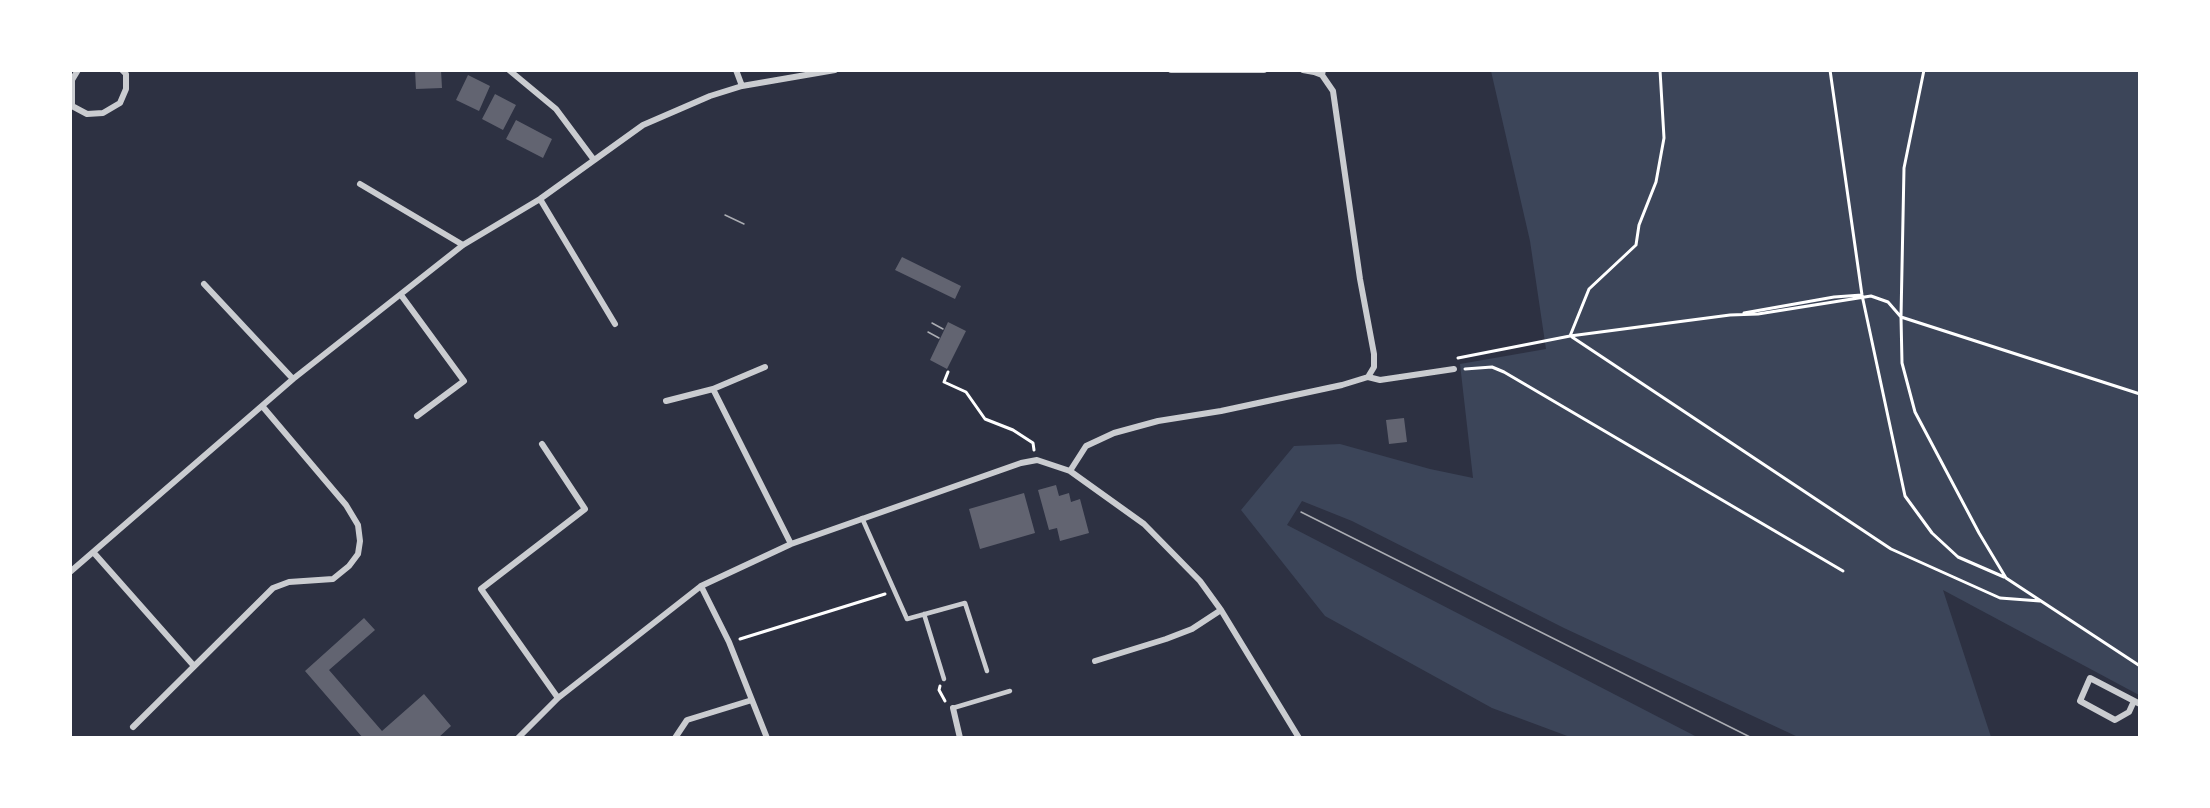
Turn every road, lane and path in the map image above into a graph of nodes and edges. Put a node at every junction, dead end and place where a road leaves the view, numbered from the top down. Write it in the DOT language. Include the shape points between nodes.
graph roads {
  1 [pos="78,70"];
  2 [pos="122,70"];
  3 [pos="509,70"];
  4 [pos="736,70"];
  5 [pos="835,70"];
  6 [pos="1171,70"];
  7 [pos="1264,70"];
  8 [pos="1303,70"];
  9 [pos="1660,70"];
  10 [pos="1830,70"];
  11 [pos="1924,70"];
  12 [pos="1183,71"];
  13 [pos="1322,73"];
  14 [pos="742,86"];
  15 [pos="71,107"];
  16 [pos="594,160"];
  17 [pos="360,183"];
  18 [pos="540,199"];
  19 [pos="463,245"];
  20 [pos="204,284"];
  21 [pos="401,295"];
  22 [pos="1862,296"];
  23 [pos="1900,317"];
  24 [pos="615,324"];
  25 [pos="1570,336"];
  26 [pos="765,367"];
  27 [pos="1454,369"];
  28 [pos="948,372"];
  29 [pos="1368,377"];
  30 [pos="293,380"];
  31 [pos="713,389"];
  32 [pos="2139,394"];
  33 [pos="666,401"];
  34 [pos="263,407"];
  35 [pos="417,416"];
  36 [pos="542,444"];
  37 [pos="1037,460"];
  38 [pos="1070,471"];
  39 [pos="862,518"];
  40 [pos="791,544"];
  41 [pos="94,553"];
  42 [pos="1843,571"];
  43 [pos="70,572"];
  44 [pos="2006,578"];
  45 [pos="701,586"];
  46 [pos="894,591"];
  47 [pos="2041,601"];
  48 [pos="1221,610"];
  49 [pos="924,614"];
  50 [pos="729,642"];
  51 [pos="1095,661"];
  52 [pos="194,666"];
  53 [pos="2139,666"];
  54 [pos="987,671"];
  55 [pos="944,679"];
  56 [pos="1010,691"];
  57 [pos="558,698"];
  58 [pos="752,700"];
  59 [pos="2137,703"];
  60 [pos="953,708"];
  61 [pos="133,727"];
  62 [pos="519,738"];
  63 [pos="675,738"];
  64 [pos="767,738"];
  65 [pos="960,738"];
  66 [pos="1299,738"];
  1 -- 15 [label="street" via="72,80"];
  2 -- 15 [label="street" via="126,74 126,89 120,103 103,113 87,114"];
  3 -- 16 [label="street" via="556,109"];
  4 -- 14 [label="street"];
  5 -- 14 [label="street"];
  6 -- 12 [label="street"];
  7 -- 12 [label="street"];
  8 -- 13 [label="street"];
  9 -- 25 [label="path" via="1664,138 1656,182 1636,245 1590,289"];
  10 -- 22 [label="path"];
  11 -- 23 [label="path" via="1904,168"];
  13 -- 29 [label="street" via="1333,91 1374,354 1374,367"];
  14 -- 16 [label="street" via="643,125"];
  16 -- 18 [label="street"];
  17 -- 19 [label="street"];
  18 -- 19 [label="street"];
  18 -- 24 [label="street"];
  19 -- 21 [label="street"];
  20 -- 30 [label="street"];
  21 -- 30 [label="street"];
  21 -- 35 [label="street" via="464,381"];
  22 -- 23 [label="path" via="1888,302"];
  22 -- 25 [label="path" via="1758,314"];
  22 -- 44 [label="path" via="1905,496 1932,533 1958,557"];
  23 -- 32 [label="path"];
  23 -- 44 [label="path" via="1902,363 1915,411"];
  25 -- 27 [label="path" via="1452,359"];
  25 -- 47 [label="path" via="1891,549 2000,598"];
  26 -- 31 [label="street"];
  27 -- 29 [label="street" via="1380,380"];
  27 -- 42 [label="path" via="1492,367 1504,372"];
  28 -- 37 [label="path" via="944,382 966,392 986,419 1033,443"];
  29 -- 38 [label="street" via="1114,433 1086,446"];
  30 -- 34 [label="street"];
  31 -- 33 [label="street"];
  31 -- 40 [label="street"];
  34 -- 41 [label="street"];
  34 -- 52 [label="street" via="346,505 358,525 358,554 333,579 289,582 273,588"];
  36 -- 57 [label="street" via="585,509 481,589"];
  37 -- 38 [label="street"];
  37 -- 39 [label="street"];
  38 -- 48 [label="street" via="1144,524 1200,581"];
  39 -- 40 [label="street"];
  39 -- 46 [label="lane"];
  40 -- 45 [label="street"];
  41 -- 43 [label="street"];
  41 -- 52 [label="street"];
  44 -- 47 [label="path"];
  45 -- 50 [label="street"];
  45 -- 57 [label="street"];
  46 -- 49 [label="lane" via="907,619"];
  46 -- 50 [label="path"];
  47 -- 53 [label="path"];
  48 -- 51 [label="street" via="1179,634"];
  48 -- 66 [label="street"];
  49 -- 54 [label="lane" via="965,603"];
  49 -- 55 [label="lane"];
  50 -- 58 [label="street"];
  52 -- 61 [label="street"];
  55 -- 60 [label="path" via="939,690 942,699"];
  56 -- 60 [label="lane"];
  57 -- 62 [label="street"];
  58 -- 63 [label="street" via="687,720"];
  58 -- 64 [label="street"];
  59 -- 59 [label="street" via="2115,720 2080,701 2090,678"];
  60 -- 65 [label="street"];
}
